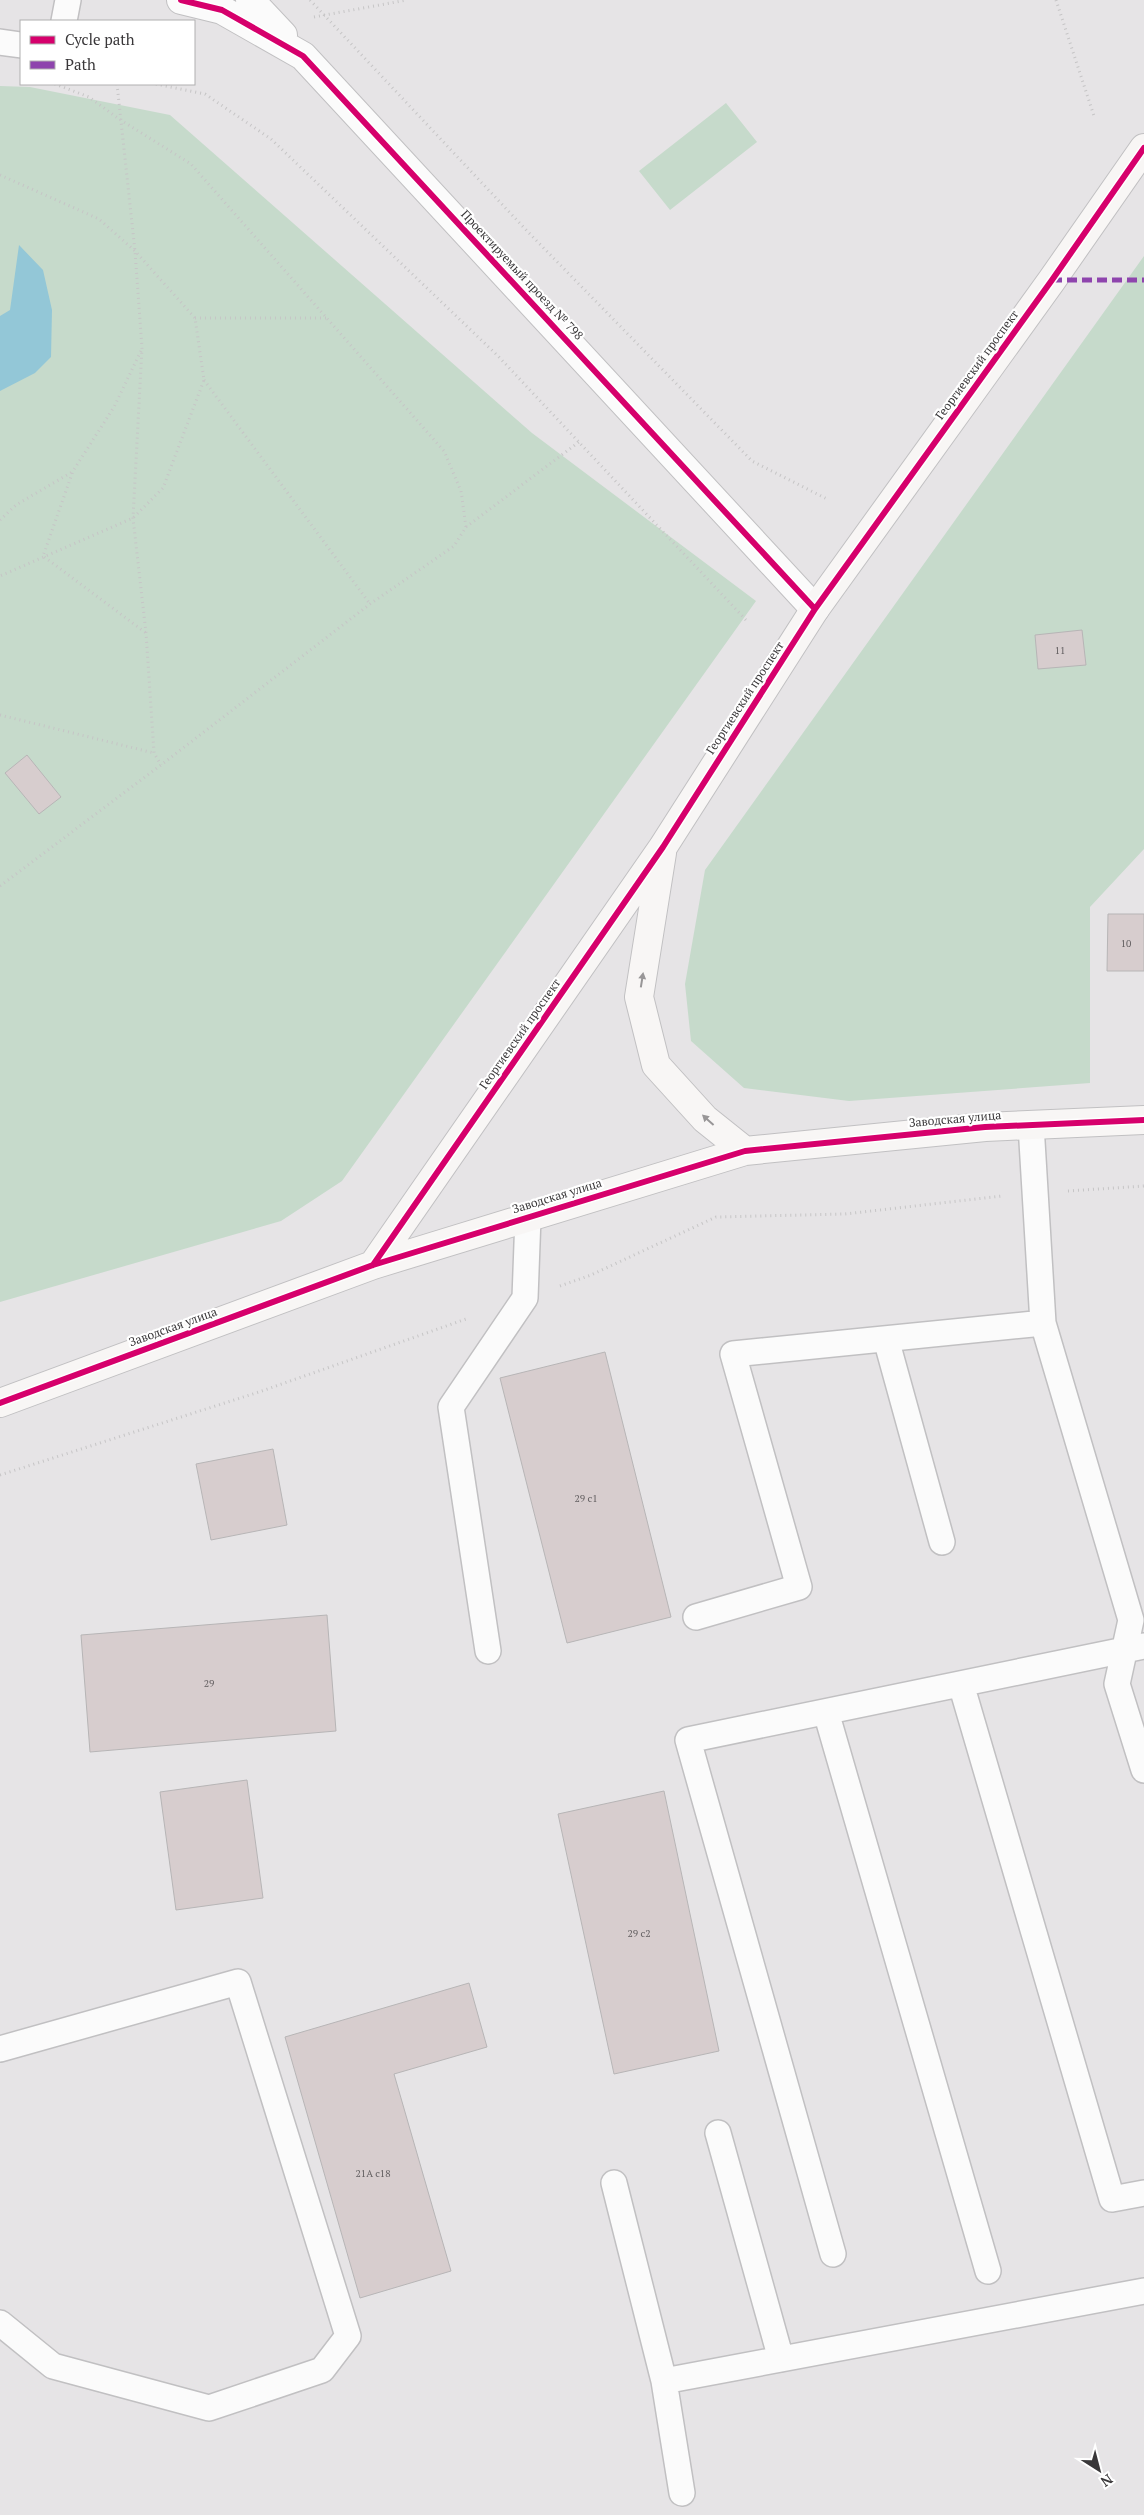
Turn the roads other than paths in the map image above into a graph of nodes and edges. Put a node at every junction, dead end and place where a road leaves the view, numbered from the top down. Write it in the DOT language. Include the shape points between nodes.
graph roads {
  1 [pos="68,0"];
  2 [pos="181,0"];
  3 [pos="250,0"];
  4 [pos="64,20"];
  5 [pos="0,42"];
  6 [pos="20,45"];
  7 [pos="303,56"];
  8 [pos="1144,148"];
  9 [pos="815,609"];
  10 [pos="664,847"];
  11 [pos="1144,1120"];
  12 [pos="1031,1125"];
  13 [pos="745,1151"];
  14 [pos="528,1216"];
  15 [pos="373,1265"];
  16 [pos="1043,1323"];
  17 [pos="886,1339"];
  18 [pos="0,1403"];
  19 [pos="942,1542"];
  20 [pos="696,1617"];
  21 [pos="1134,1648"];
  22 [pos="488,1651"];
  23 [pos="961,1684"];
  24 [pos="826,1712"];
  25 [pos="1144,1770"];
  26 [pos="0,2049"];
  27 [pos="718,2133"];
  28 [pos="614,2183"];
  29 [pos="1144,2193"];
  30 [pos="833,2254"];
  31 [pos="988,2271"];
  32 [pos="1144,2291"];
  33 [pos="0,2323"];
  34 [pos="781,2359"];
  35 [pos="664,2381"];
  36 [pos="682,2493"];
  1 -- 4 [label="lane"];
  2 -- 7 [label="street, Проектируемый проезд № 798" via="222,10"];
  3 -- 7 [label="street"];
  5 -- 6 [label="lane"];
  7 -- 9 [label="street, Проектируемый проезд № 798"];
  8 -- 9 [label="street, Георгиевский проспект"];
  9 -- 10 [label="street, Георгиевский проспект"];
  13 -- 10 [label="street, one-way" via="705,1119 656,1065 639,996"];
  10 -- 15 [label="street, Георгиевский проспект"];
  11 -- 12 [label="street, Заводская улица"];
  12 -- 13 [label="street, Заводская улица"];
  12 -- 16 [label="lane"];
  13 -- 14 [label="street, Заводская улица"];
  14 -- 15 [label="street, Заводская улица"];
  14 -- 22 [label="lane" via="525,1298 451,1408"];
  15 -- 18 [label="street, Заводская улица"];
  16 -- 17 [label="lane"];
  16 -- 21 [label="lane" via="1132,1620"];
  17 -- 19 [label="lane"];
  17 -- 20 [label="lane" via="733,1354 799,1587"];
  21 -- 23 [label="lane"];
  21 -- 25 [label="lane" via="1117,1684"];
  23 -- 24 [label="lane"];
  23 -- 29 [label="lane" via="1112,2199"];
  24 -- 30 [label="lane" via="688,1740"];
  24 -- 31 [label="lane"];
  26 -- 33 [label="lane" via="238,1982 348,2336 322,2370 209,2408 53,2366"];
  27 -- 34 [label="lane"];
  28 -- 35 [label="lane"];
  32 -- 34 [label="lane"];
  34 -- 35 [label="lane"];
  35 -- 36 [label="lane"];
}
